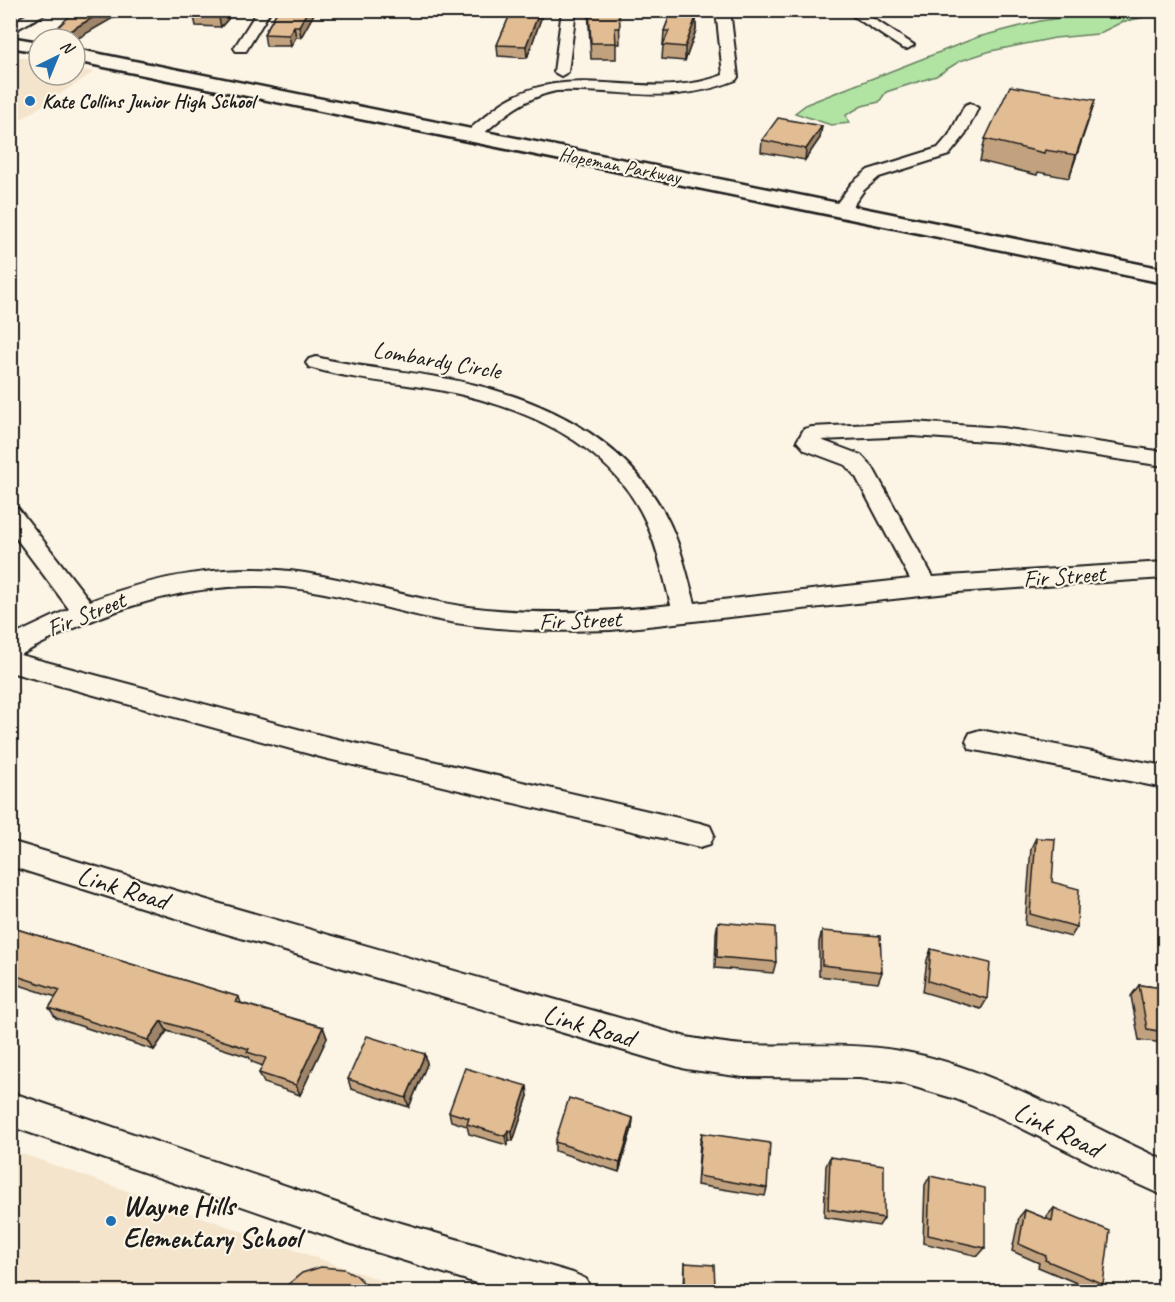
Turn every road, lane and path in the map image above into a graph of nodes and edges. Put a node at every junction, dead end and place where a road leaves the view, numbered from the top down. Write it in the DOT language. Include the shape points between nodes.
graph roads {
  1 [pos="46,10"];
  2 [pos="265,10"];
  3 [pos="569,10"];
  4 [pos="723,10"];
  5 [pos="850,10"];
  6 [pos="10,29"];
  7 [pos="10,42"];
  8 [pos="27,45"];
  9 [pos="908,45"];
  10 [pos="241,48"];
  11 [pos="87,57"];
  12 [pos="586,72"];
  13 [pos="970,108"];
  14 [pos="473,135"];
  15 [pos="841,210"];
  16 [pos="1164,276"];
  17 [pos="316,363"];
  18 [pos="1164,459"];
  19 [pos="10,513"];
  20 [pos="1164,570"];
  21 [pos="927,588"];
  22 [pos="84,612"];
  23 [pos="685,613"];
  24 [pos="10,648"];
  25 [pos="10,662"];
  26 [pos="980,741"];
  27 [pos="1164,777"];
  28 [pos="700,835"];
  29 [pos="10,853"];
  30 [pos="10,1109"];
  31 [pos="1164,1178"];
  32 [pos="573,1292"];
  1 -- 6 [label="street"];
  2 -- 10 [label="street"];
  3 -- 12 [label="street" via="555,72"];
  4 -- 14 [label="street" via="731,77 710,88 695,91 584,87 532,93 512,103"];
  5 -- 9 [label="street"];
  7 -- 8 [label="main road"];
  11 -- 14 [label="main road, Hopeman Parkway"];
  13 -- 15 [label="street" via="947,148 866,176"];
  14 -- 15 [label="main road, Hopeman Parkway"];
  15 -- 16 [label="main road, Hopeman Parkway"];
  17 -- 23 [label="street, Lombardy Circle" via="347,372 472,390 540,412 573,430 616,464 643,495 657,521"];
  18 -- 21 [label="street" via="1002,435 912,429 812,434 808,441 813,446 853,460 865,473"];
  19 -- 22 [label="street"];
  20 -- 21 [label="street, Fir Street"];
  21 -- 23 [label="street, Fir Street"];
  22 -- 23 [label="street, Fir Street" via="159,588 250,578 326,585 436,610 521,622 611,621"];
  22 -- 24 [label="street, Fir Street"];
  25 -- 28 [label="street" via="324,747"];
  26 -- 27 [label="street"];
  29 -- 31 [label="street, Link Road" via="686,1053 743,1061 859,1062 901,1067 1013,1106"];
  30 -- 32 [label="street" via="309,1211"];
}
